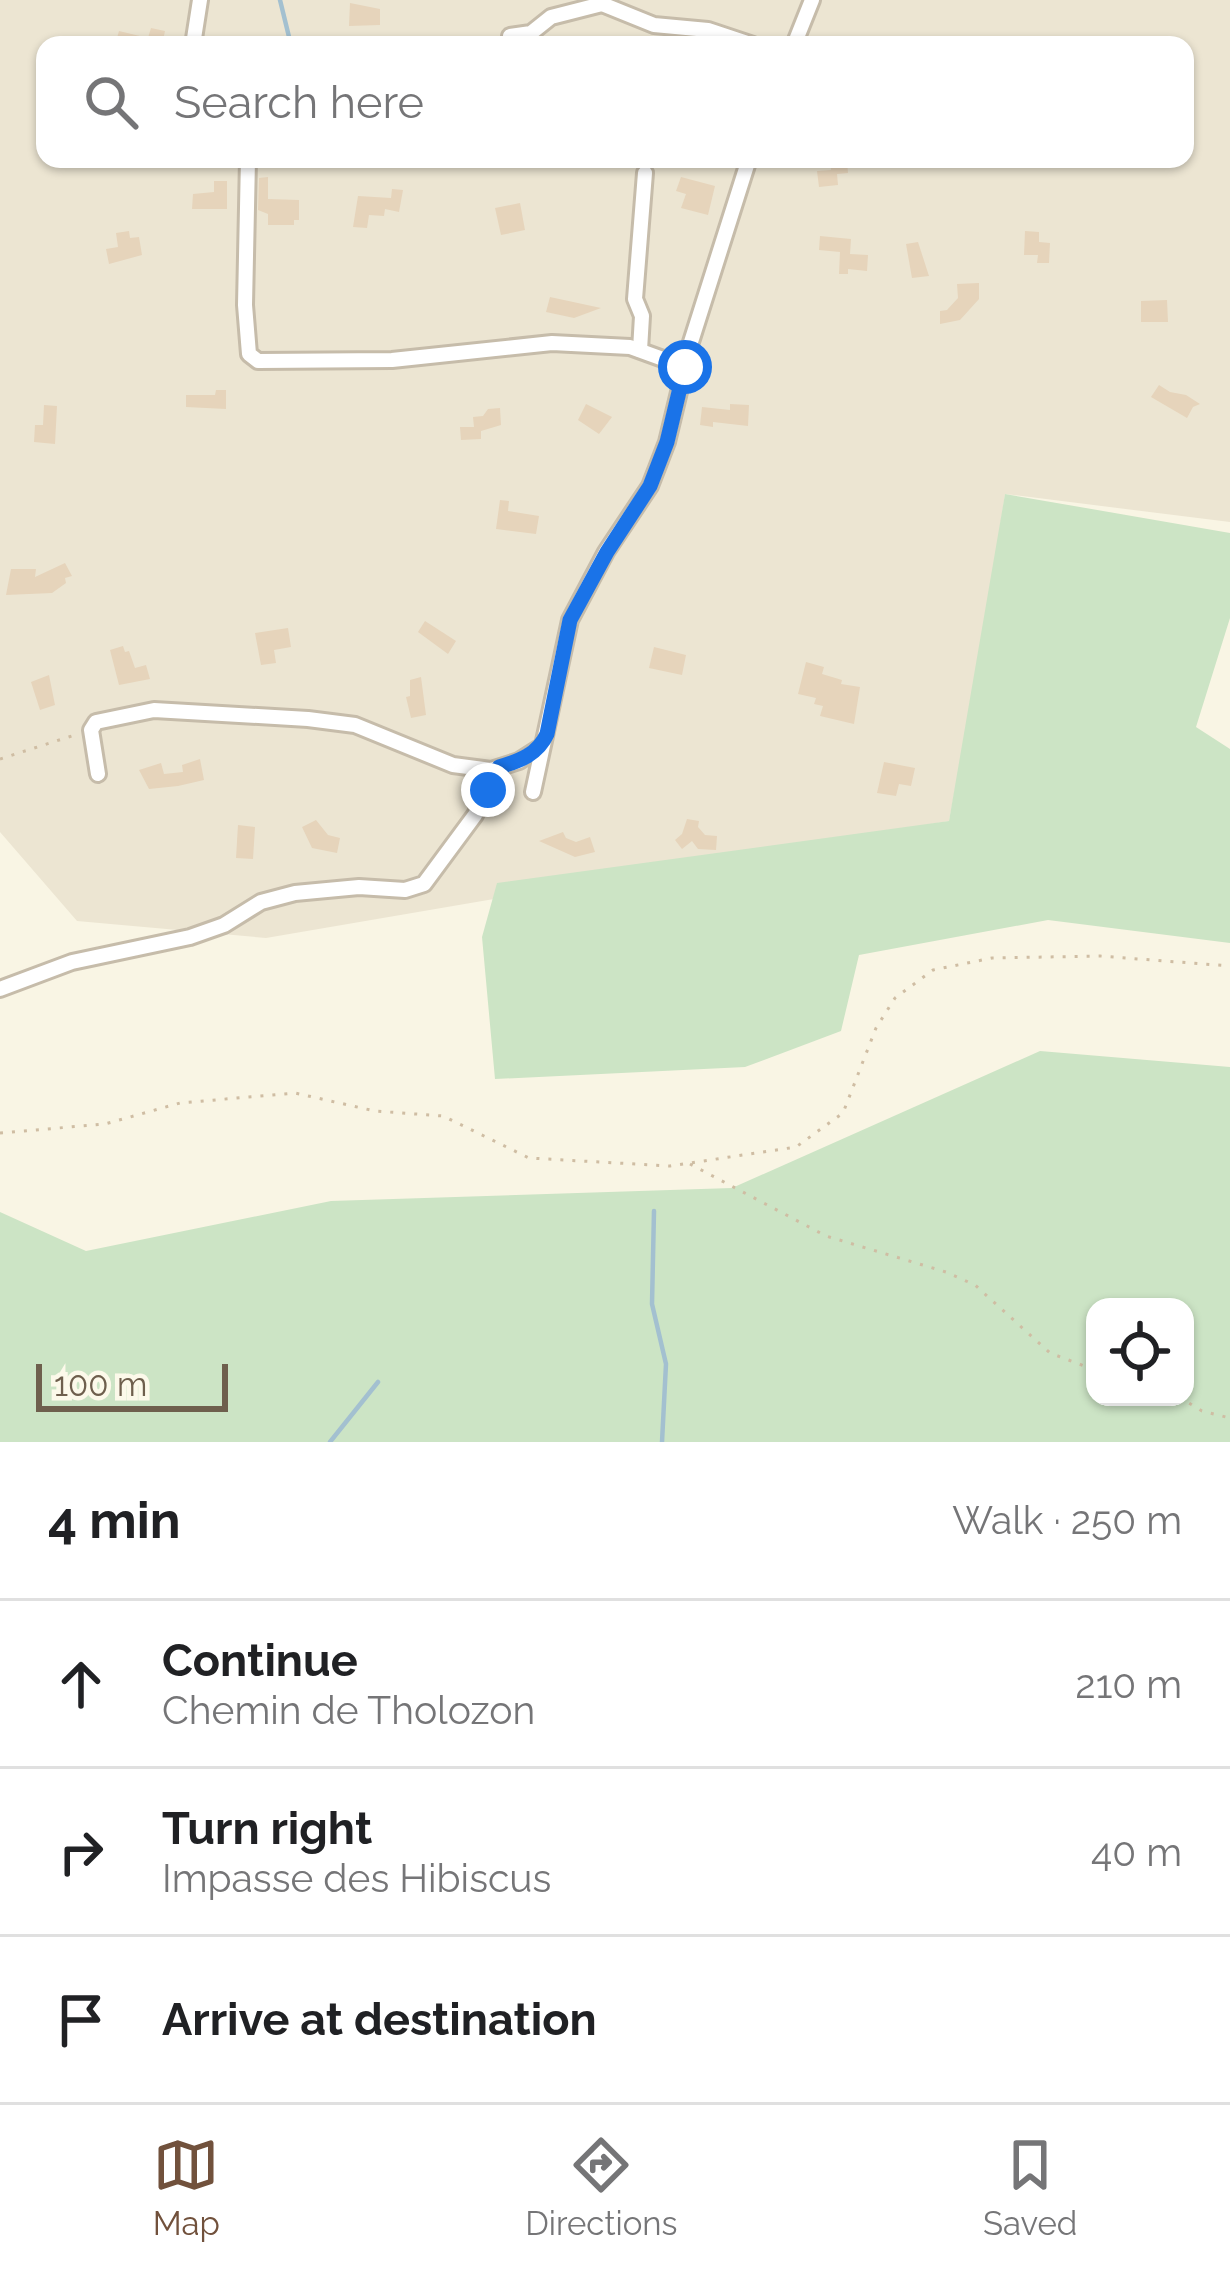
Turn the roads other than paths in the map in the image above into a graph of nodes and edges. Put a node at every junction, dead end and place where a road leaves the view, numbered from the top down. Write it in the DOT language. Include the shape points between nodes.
graph roads {
  1 [pos="200,0"];
  2 [pos="812,0"];
  3 [pos="194,36"];
  4 [pos="510,36"];
  5 [pos="726,36"];
  6 [pos="798,36"];
  7 [pos="248,168"];
  8 [pos="746,168"];
  9 [pos="645,173"];
  10 [pos="640,350"];
  11 [pos="685,367"];
  12 [pos="541,747"];
  13 [pos="499,767"];
  14 [pos="98,774"];
  15 [pos="533,792"];
  16 [pos="0,989"];
  1 -- 3 [label="street"];
  2 -- 6 [label="street"];
  4 -- 5 [label="street" via="602,4 654,26"];
  7 -- 10 [label="street" via="245,305 249,354 258,361 392,361 552,343"];
  8 -- 11 [label="street"];
  9 -- 10 [label="street" via="635,299 643,316"];
  10 -- 11 [label="street"];
  11 -- 12 [label="street" via="650,486 570,620"];
  12 -- 13 [label="street"];
  12 -- 15 [label="street"];
  13 -- 14 [label="street" via="453,765 356,725 154,710 96,722"];
  13 -- 16 [label="street" via="424,884 295,893 207,931 72,962"];
}
